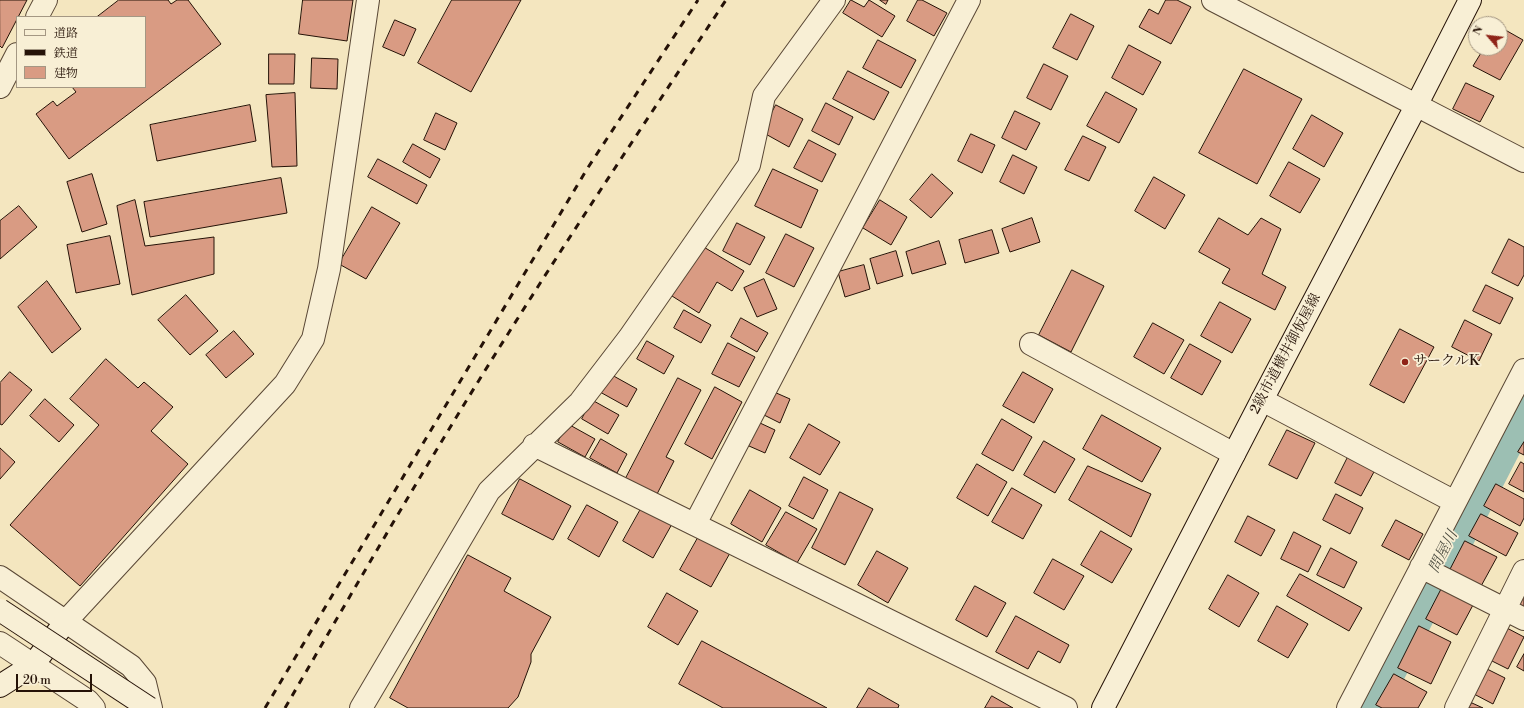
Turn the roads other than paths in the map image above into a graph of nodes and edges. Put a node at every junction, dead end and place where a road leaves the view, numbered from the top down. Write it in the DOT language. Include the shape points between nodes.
graph roads {
  1 [pos="46,0"];
  2 [pos="368,0"];
  3 [pos="834,0"];
  4 [pos="969,0"];
  5 [pos="1213,0"];
  6 [pos="1470,0"];
  7 [pos="38,16"];
  8 [pos="1416,106"];
  9 [pos="1524,161"];
  10 [pos="1031,344"];
  11 [pos="1524,370"];
  12 [pos="1518,398"];
  13 [pos="1262,400"];
  14 [pos="534,445"];
  15 [pos="1234,454"];
  16 [pos="1455,502"];
  17 [pos="695,524"];
  18 [pos="1421,567"];
  19 [pos="1524,571"];
  20 [pos="0,577"];
  21 [pos="1505,609"];
  22 [pos="0,610"];
  23 [pos="1524,619"];
  24 [pos="66,622"];
  25 [pos="0,643"];
  26 [pos="33,664"];
  27 [pos="0,686"];
  28 [pos="94,708"];
  29 [pos="150,708"];
  30 [pos="361,708"];
  31 [pos="1066,708"];
  32 [pos="1104,708"];
  33 [pos="1348,708"];
  34 [pos="1456,708"];
  1 -- 7 [label="street"];
  2 -- 24 [label="street" via="328,269 313,339 285,384"];
  3 -- 14 [label="street" via="764,96 749,166 629,338 580,402"];
  4 -- 17 [label="street"];
  5 -- 8 [label="street"];
  6 -- 8 [label="street, 2級市道横井御仮屋線"];
  8 -- 9 [label="street"];
  8 -- 13 [label="street, 2級市道横井御仮屋線"];
  10 -- 15 [label="street"];
  11 -- 12 [label="street"];
  12 -- 16 [label="street"];
  13 -- 15 [label="street, 2級市道横井御仮屋線"];
  13 -- 16 [label="street"];
  14 -- 17 [label="street"];
  14 -- 30 [label="street" via="489,491"];
  15 -- 32 [label="street, 2級市道横井御仮屋線"];
  16 -- 18 [label="street"];
  17 -- 31 [label="street"];
  18 -- 21 [label="street"];
  18 -- 33 [label="street"];
  19 -- 21 [label="street"];
  20 -- 24 [label="street"];
  21 -- 23 [label="street"];
  21 -- 34 [label="street"];
  22 -- 29 [label="street, bridge"];
  24 -- 26 [label="street"];
  24 -- 29 [label="street" via="131,666 145,683"];
  25 -- 26 [label="street"];
  26 -- 27 [label="street"];
  26 -- 28 [label="street" via="88,701"];
}
